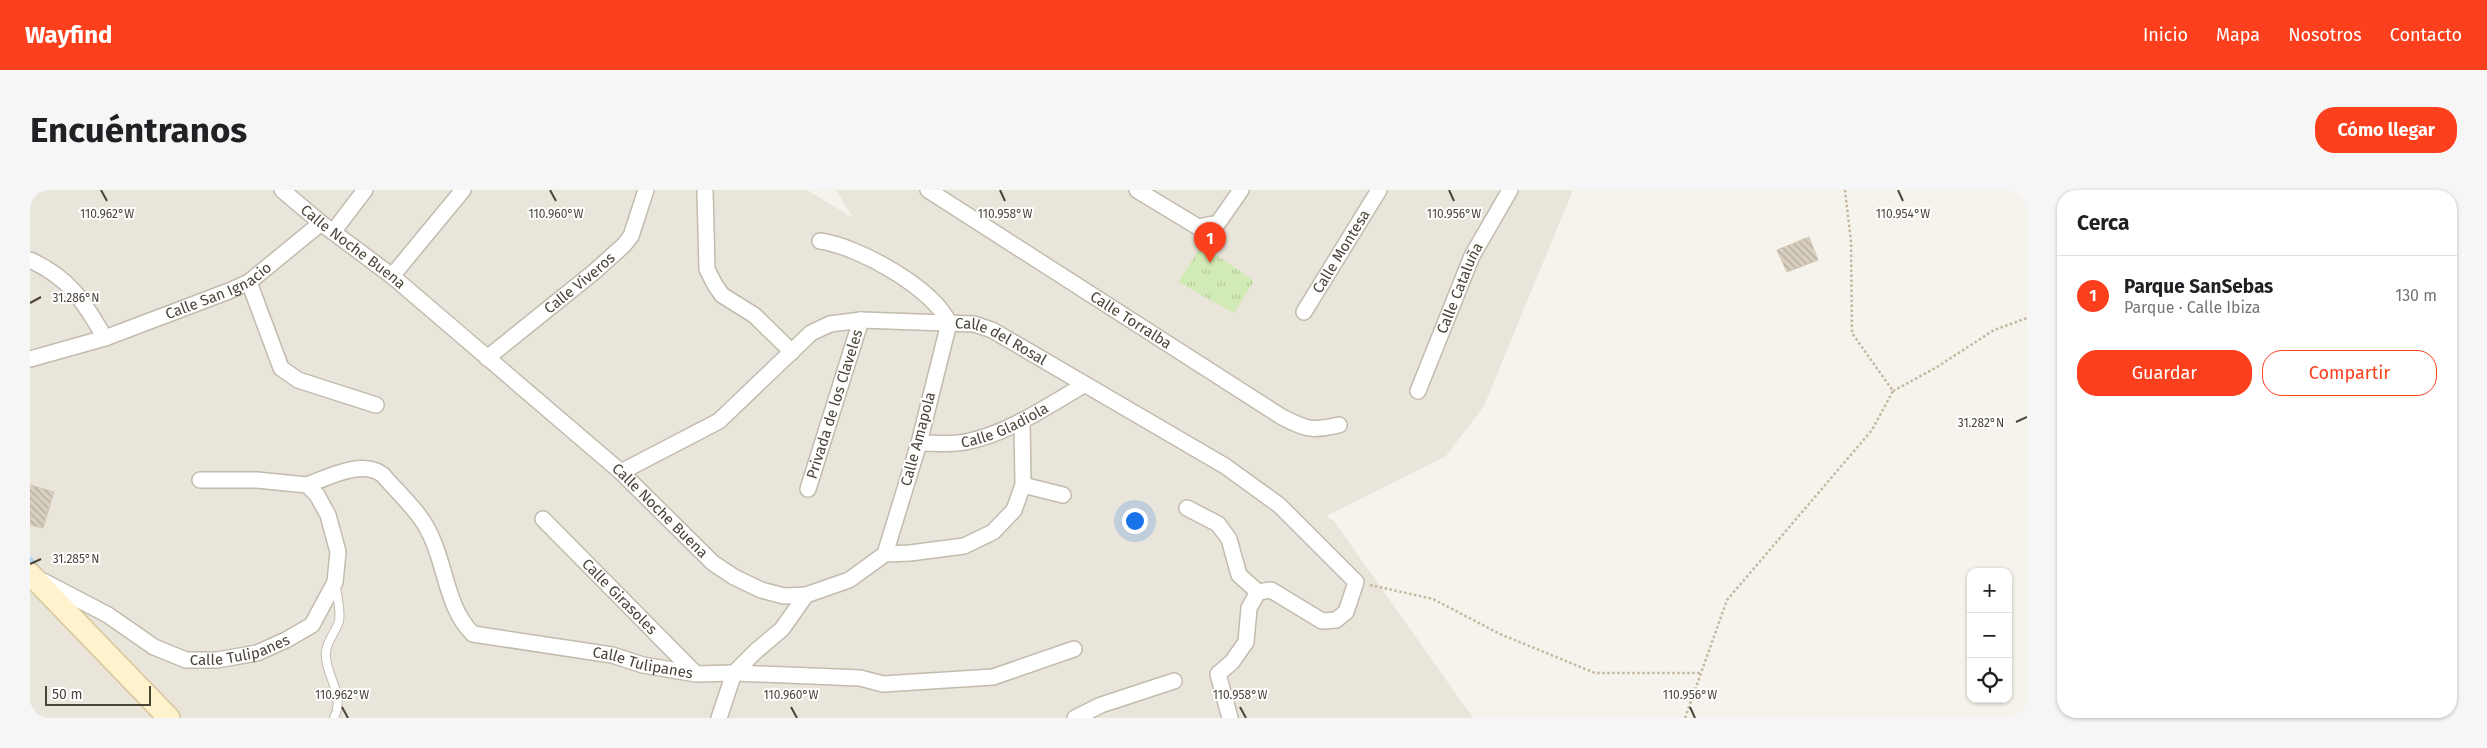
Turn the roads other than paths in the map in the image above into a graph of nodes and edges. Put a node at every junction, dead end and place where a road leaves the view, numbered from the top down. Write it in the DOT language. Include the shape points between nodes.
graph roads {
  1 [pos="282,190"];
  2 [pos="365,190"];
  3 [pos="463,190"];
  4 [pos="646,190"];
  5 [pos="705,190"];
  6 [pos="928,190"];
  7 [pos="1136,190"];
  8 [pos="1241,190"];
  9 [pos="1379,190"];
  10 [pos="1510,190"];
  11 [pos="327,228"];
  12 [pos="820,241"];
  13 [pos="30,260"];
  14 [pos="392,276"];
  15 [pos="249,282"];
  16 [pos="1304,312"];
  17 [pos="861,320"];
  18 [pos="948,323"];
  19 [pos="105,338"];
  20 [pos="792,352"];
  21 [pos="487,358"];
  22 [pos="30,359"];
  23 [pos="1084,385"];
  24 [pos="1418,391"];
  25 [pos="376,405"];
  26 [pos="1022,421"];
  27 [pos="1340,424"];
  28 [pos="919,443"];
  29 [pos="621,472"];
  30 [pos="200,480"];
  31 [pos="306,485"];
  32 [pos="1024,485"];
  33 [pos="808,489"];
  34 [pos="1063,495"];
  35 [pos="1187,508"];
  36 [pos="544,519"];
  37 [pos="885,554"];
  38 [pos="30,576"];
  39 [pos="335,582"];
  40 [pos="1258,592"];
  41 [pos="806,595"];
  42 [pos="1074,649"];
  43 [pos="734,673"];
  44 [pos="696,674"];
  45 [pos="1174,681"];
  46 [pos="169,718"];
  47 [pos="334,718"];
  48 [pos="719,718"];
  49 [pos="1075,718"];
  50 [pos="1230,718"];
  1 -- 11 [label="street, Calle Noche Buena"];
  2 -- 11 [label="street, Calle San Ignacio"];
  3 -- 14 [label="street"];
  4 -- 21 [label="street, Calle Viveros" via="624,245"];
  5 -- 20 [label="street" via="707,268 715,285 722,295 754,316"];
  6 -- 27 [label="street, Calle Torralba" via="1282,416 1317,430"];
  7 -- 8 [label="street" via="1198,227 1218,223"];
  9 -- 16 [label="street, Calle Montesa"];
  10 -- 24 [label="street, Calle Cataluña" via="1472,256"];
  11 -- 14 [label="street, Calle Noche Buena"];
  11 -- 15 [label="street, Calle San Ignacio"];
  12 -- 18 [label="street" via="860,253 906,280 938,305"];
  13 -- 19 [label="street" via="50,269 68,283"];
  14 -- 21 [label="street, Calle Noche Buena"];
  15 -- 19 [label="street, Calle San Ignacio"];
  15 -- 25 [label="street" via="281,368 298,380"];
  17 -- 18 [label="street, Calle del Rosal"];
  17 -- 20 [label="street, Calle del Rosal" via="830,324 811,333"];
  17 -- 33 [label="street, Privada de los Claveles"];
  18 -- 23 [label="street, Calle del Rosal" via="974,324 992,330"];
  18 -- 28 [label="street, Calle Amapola"];
  19 -- 22 [label="street, Calle San Ignacio"];
  20 -- 29 [label="street, Calle del Rosal" via="720,421"];
  21 -- 29 [label="street, Calle Noche Buena"];
  23 -- 26 [label="street, Calle Gladiola"];
  23 -- 40 [label="street, Calle del Rosal" via="1225,466 1279,505 1356,582 1346,612 1336,620 1322,621 1271,590"];
  26 -- 28 [label="street, Calle Gladiola" via="965,442"];
  26 -- 32 [label="street"];
  28 -- 37 [label="street, Calle Amapola"];
  29 -- 41 [label="street, Calle Noche Buena" via="713,563 734,577 761,590 784,596"];
  30 -- 31 [label="street, Calle Tulipanes" via="257,480"];
  31 -- 39 [label="street, Calle Tulipanes" via="328,515 338,552"];
  31 -- 44 [label="street, Calle Tulipanes" via="356,469 376,469 384,475 430,532 456,609 473,634 612,655 643,665"];
  32 -- 34 [label="street"];
  32 -- 37 [label="street" via="1014,510 993,532 964,546"];
  35 -- 40 [label="street" via="1218,524 1229,539 1239,575"];
  36 -- 44 [label="street, Calle Girasoles"];
  37 -- 41 [label="street, Calle Noche Buena" via="849,580"];
  38 -- 39 [label="street, Calle Tulipanes" via="108,615 154,647 186,660 217,660 257,652 286,640 312,625"];
  38 -- 46 [label="street"];
  39 -- 47 [label="lane" via="339,621 325,650 338,698"];
  40 -- 50 [label="street" via="1249,608 1246,642 1232,662 1218,674"];
  41 -- 43 [label="street" via="782,630"];
  42 -- 43 [label="street, Calle Tulipanes" via="993,677 884,684 860,678"];
  43 -- 44 [label="street, Calle Tulipanes"];
  43 -- 48 [label="street"];
  45 -- 49 [label="street" via="1101,705"];
}
